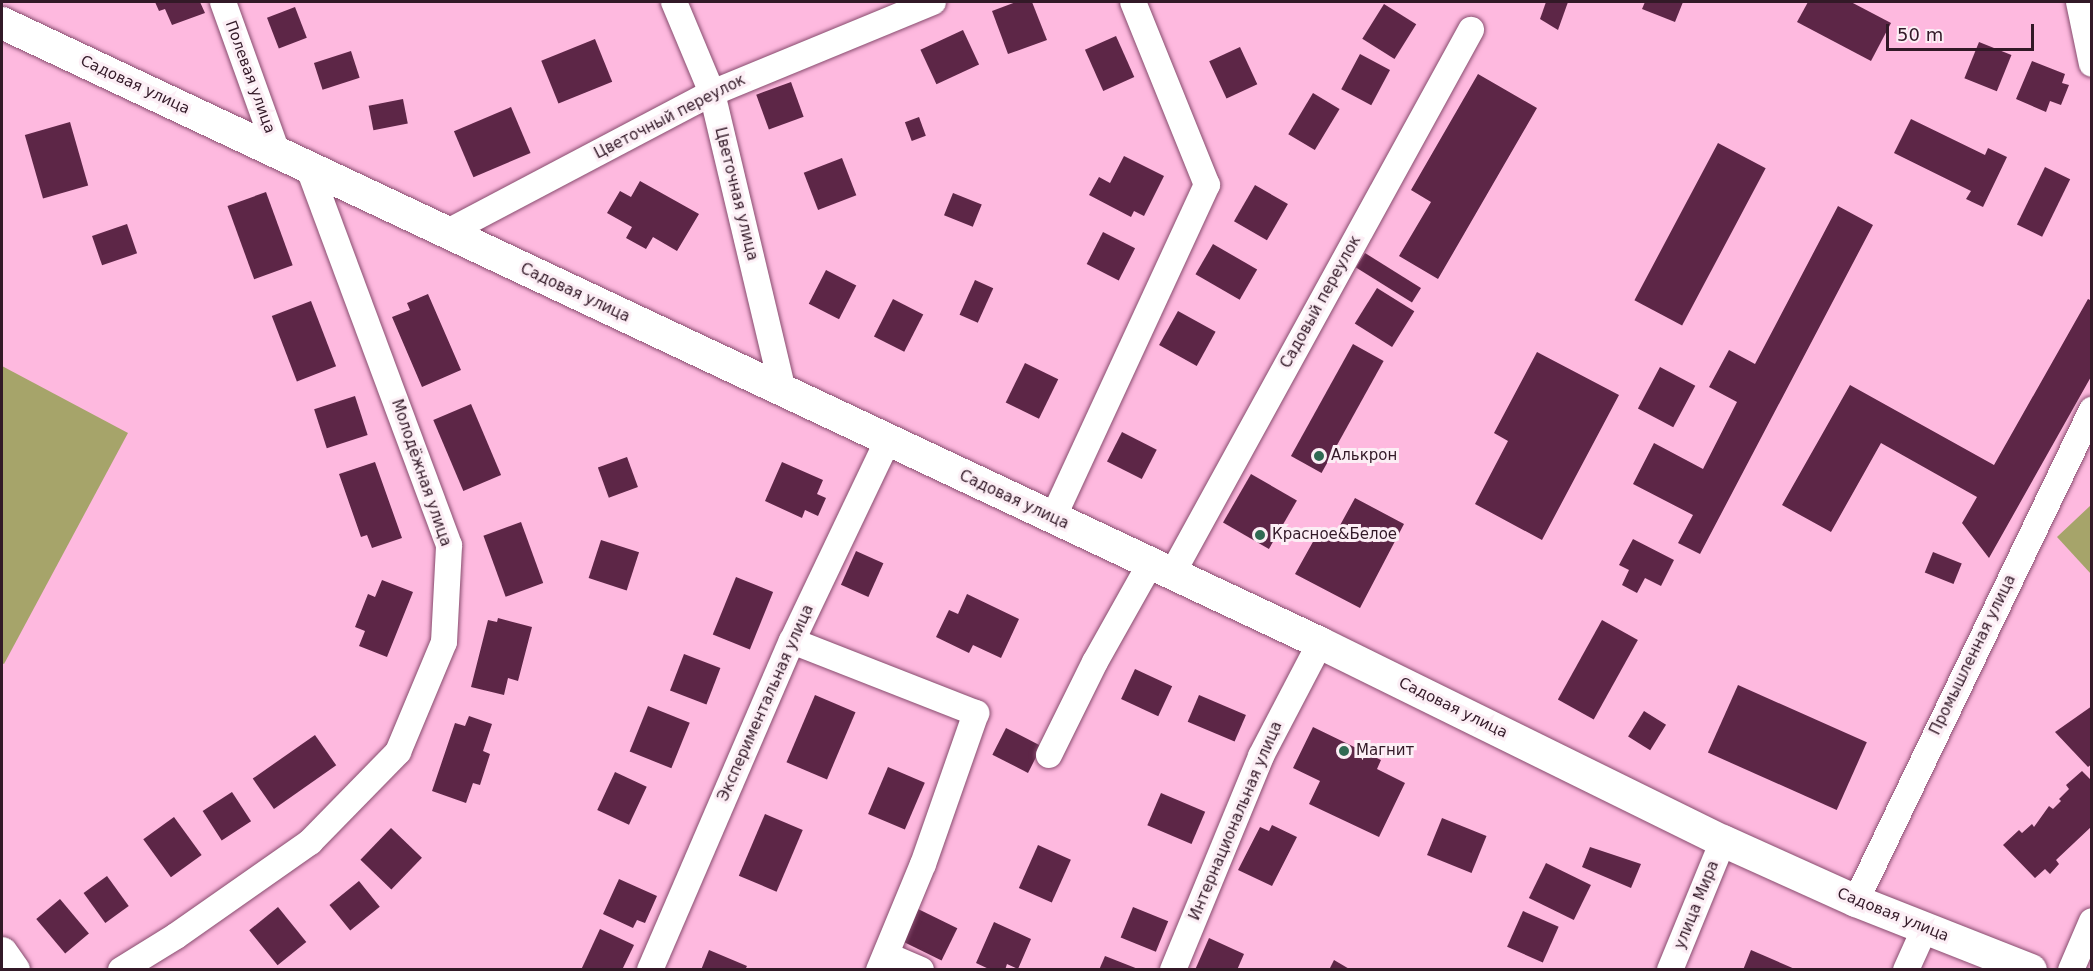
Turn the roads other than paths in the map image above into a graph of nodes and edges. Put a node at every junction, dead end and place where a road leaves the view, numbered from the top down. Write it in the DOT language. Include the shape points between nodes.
graph roads {
  1 [pos="223,2"];
  2 [pos="674,2"];
  3 [pos="933,2"];
  4 [pos="1133,2"];
  5 [pos="2079,2"];
  6 [pos="2,22"];
  7 [pos="1471,30"];
  8 [pos="2091,64"];
  9 [pos="712,93"];
  10 [pos="277,152"];
  11 [pos="309,169"];
  12 [pos="446,233"];
  13 [pos="783,391"];
  14 [pos="2091,410"];
  15 [pos="888,440"];
  16 [pos="1053,518"];
  17 [pos="1161,569"];
  18 [pos="792,641"];
  19 [pos="1320,643"];
  20 [pos="1049,755"];
  21 [pos="1723,841"];
  22 [pos="1856,901"];
  23 [pos="2091,921"];
  24 [pos="1924,928"];
  25 [pos="2,953"];
  26 [pos="882,962"];
  27 [pos="15,969"];
  28 [pos="121,969"];
  29 [pos="650,969"];
  30 [pos="921,969"];
  31 [pos="1173,969"];
  32 [pos="1670,969"];
  33 [pos="1906,969"];
  34 [pos="2031,969"];
  35 [pos="2071,969"];
  1 -- 10 [label="street, Полевая улица"];
  2 -- 9 [label="street, Цветочная улица"];
  3 -- 9 [label="street, Цветочный переулок"];
  4 -- 16 [label="street" via="1207,185"];
  5 -- 8 [label="street"];
  6 -- 10 [label="main road, Садовая улица"];
  7 -- 17 [label="street, Садовый переулок"];
  9 -- 12 [label="street, Цветочный переулок"];
  9 -- 13 [label="street, Цветочная улица"];
  10 -- 11 [label="main road, Садовая улица"];
  11 -- 12 [label="main road, Садовая улица"];
  11 -- 28 [label="street, Молодёжная улица" via="449,544 444,642 398,752 310,842 176,936"];
  12 -- 13 [label="main road, Садовая улица"];
  13 -- 15 [label="main road, Садовая улица"];
  14 -- 22 [label="street, Промышленная улица"];
  15 -- 16 [label="main road, Садовая улица"];
  15 -- 18 [label="street, Экспериментальная улица"];
  16 -- 17 [label="main road, Садовая улица"];
  17 -- 19 [label="main road, Садовая улица"];
  17 -- 20 [label="street, Садовый переулок" via="1095,662"];
  18 -- 26 [label="street" via="976,713"];
  18 -- 29 [label="street, Экспериментальная улица"];
  19 -- 21 [label="main road, Садовая улица"];
  19 -- 31 [label="street, Интернациональная улица" via="1261,756"];
  21 -- 22 [label="main road, Садовая улица"];
  21 -- 32 [label="street, улица Мира"];
  22 -- 24 [label="main road, Садовая улица"];
  23 -- 35 [label="street"];
  24 -- 33 [label="street"];
  24 -- 34 [label="main road, Садовая улица"];
  25 -- 27 [label="main road"];
  26 -- 30 [label="street"];
}
